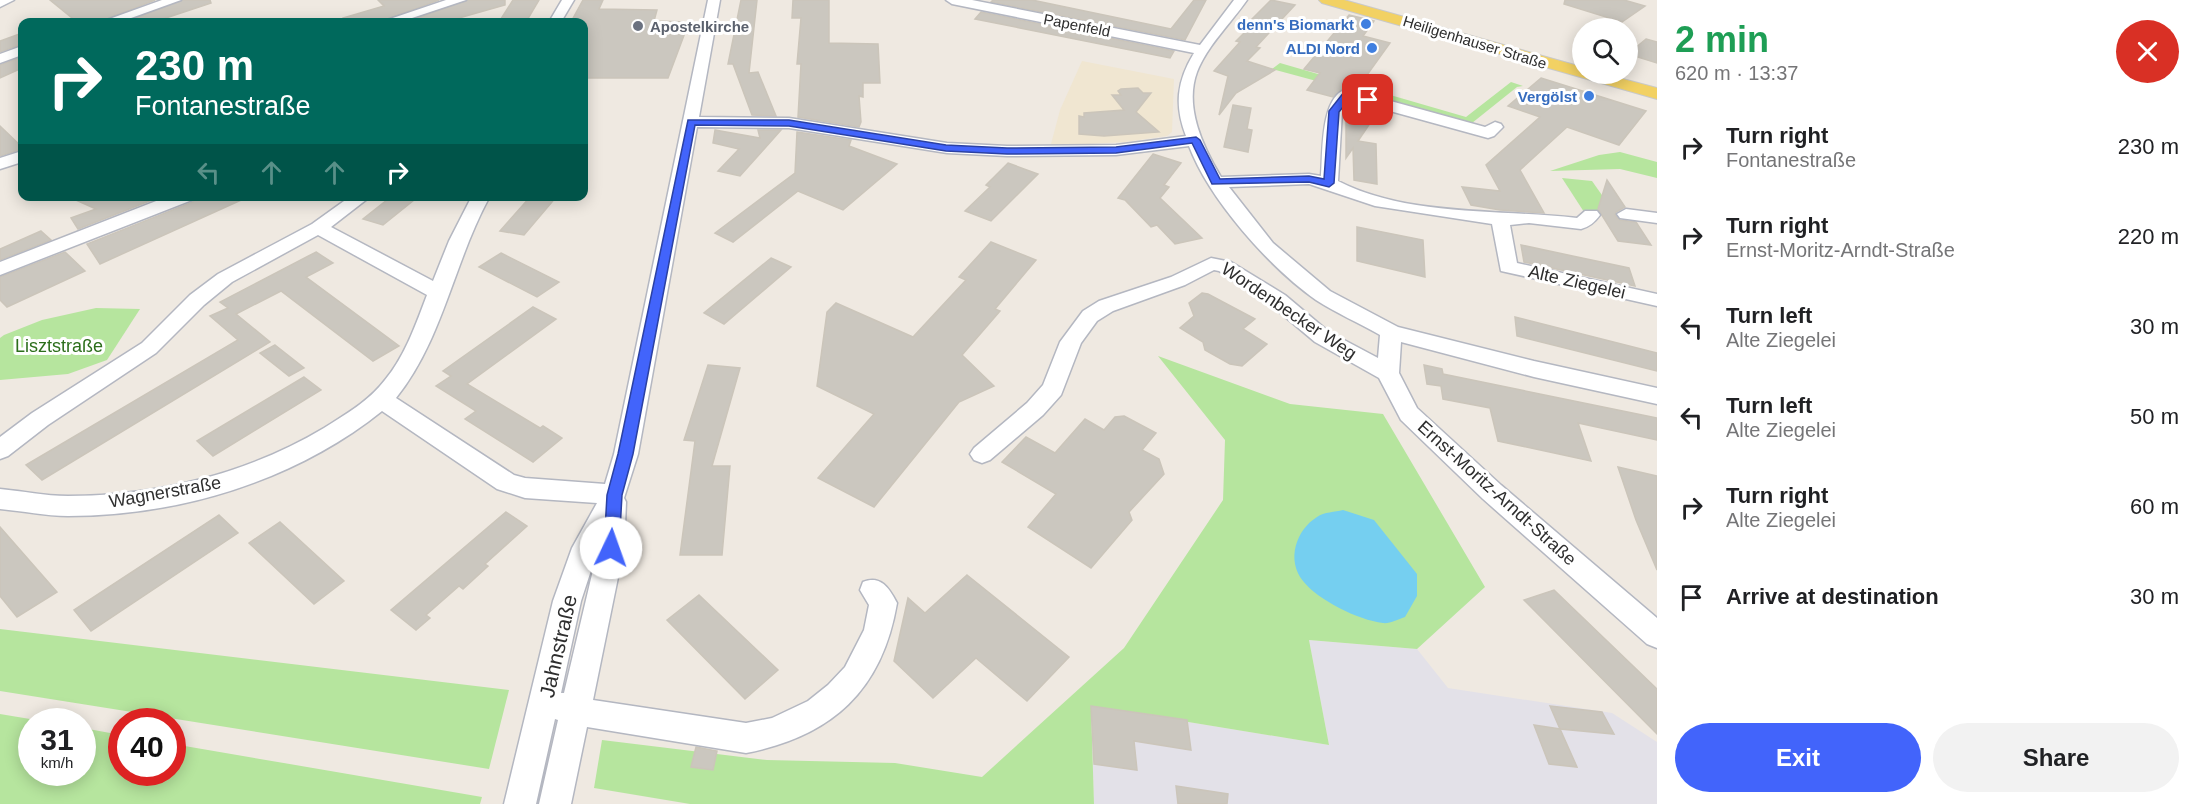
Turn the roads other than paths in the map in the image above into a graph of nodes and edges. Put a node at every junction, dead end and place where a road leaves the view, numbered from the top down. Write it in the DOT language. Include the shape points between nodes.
graph roads {
  1 [pos="8,0"];
  2 [pos="175,0"];
  3 [pos="460,0"];
  4 [pos="568,0"];
  5 [pos="714,0"];
  6 [pos="952,0"];
  7 [pos="1241,0"];
  8 [pos="1327,0"];
  9 [pos="1359,0"];
  10 [pos="0,3"];
  11 [pos="120,18"];
  12 [pos="401,18"];
  13 [pos="557,18"];
  14 [pos="1203,50"];
  15 [pos="18,52"];
  16 [pos="0,59"];
  17 [pos="1572,62"];
  18 [pos="1638,81"];
  19 [pos="1657,86"];
  20 [pos="1657,94"];
  21 [pos="691,122"];
  22 [pos="1495,127"];
  23 [pos="1196,140"];
  24 [pos="18,157"];
  25 [pos="0,164"];
  26 [pos="1216,182"];
  27 [pos="1329,183"];
  28 [pos="173,201"];
  29 [pos="356,201"];
  30 [pos="478,201"];
  31 [pos="1626,214"];
  32 [pos="1591,215"];
  33 [pos="1657,218"];
  34 [pos="1500,220"];
  35 [pos="318,228"];
  36 [pos="0,269"];
  37 [pos="439,293"];
  38 [pos="1657,300"];
  39 [pos="1391,332"];
  40 [pos="1388,373"];
  41 [pos="1657,396"];
  42 [pos="382,400"];
  43 [pos="0,450"];
  44 [pos="982,454"];
  45 [pos="614,495"];
  46 [pos="0,499"];
  47 [pos="873,590"];
  48 [pos="1657,635"];
  49 [pos="545,704"];
  50 [pos="573,725"];
  51 [pos="520,804"];
  52 [pos="555,804"];
  1 -- 10 [label="street"];
  2 -- 11 [label="street"];
  3 -- 12 [label="street"];
  4 -- 13 [label="street"];
  5 -- 21 [label="street, Jahnstraße"];
  6 -- 14 [label="street, Papenfeld"];
  7 -- 14 [label="street"];
  8 -- 20 [label="main road, Heiligenhauser Straße"];
  9 -- 17 [label="main road, Heiligenhauser Straße"];
  14 -- 23 [label="street" via="1190,72 1185,97 1187,118"];
  15 -- 16 [label="street"];
  18 -- 19 [label="main road"];
  21 -- 23 [label="street" via="789,123 946,148 1007,151 1116,150"];
  21 -- 45 [label="street, Jahnstraße" via="626,454"];
  22 -- 27 [label="street" via="1488,133 1347,94 1334,111"];
  23 -- 26 [label="street"];
  24 -- 25 [label="street"];
  26 -- 27 [label="street" via="1309,179"];
  26 -- 39 [label="street" via="1266,247 1293,271 1323,295"];
  27 -- 34 [label="street" via="1348,194 1375,201"];
  28 -- 36 [label="street"];
  29 -- 35 [label="street"];
  30 -- 37 [label="street, Wagnerstraße"];
  31 -- 33 [label="street"];
  32 -- 34 [label="street" via="1581,224 1529,218"];
  34 -- 38 [label="street, Alte Ziegelei" via="1508,267"];
  35 -- 37 [label="street"];
  35 -- 43 [label="street" via="225,278 149,348"];
  37 -- 42 [label="street, Wagnerstraße" via="422,339"];
  39 -- 40 [label="street, Ernst-Moritz-Arndt-Straße"];
  39 -- 41 [label="street"];
  40 -- 44 [label="street, Wordenbecker Weg" via="1322,337 1278,300 1224,266 1211,264 1090,315 1071,342 1053,389"];
  40 -- 48 [label="street, Ernst-Moritz-Arndt-Straße" via="1409,414 1492,492"];
  42 -- 45 [label="street" via="506,482 525,488"];
  42 -- 46 [label="street, Wagnerstraße" via="290,459 238,479 181,494 68,506"];
  45 -- 49 [label="street, Jahnstraße" via="585,549 567,601"];
  45 -- 50 [label="street, Jahnstraße" via="611,548"];
  47 -- 50 [label="street" via="883,603 881,623 866,660 842,693 810,719 769,735 746,738"];
  49 -- 50 [label="street"];
  49 -- 51 [label="street, Jahnstraße"];
  50 -- 52 [label="street, Jahnstraße"];
}
